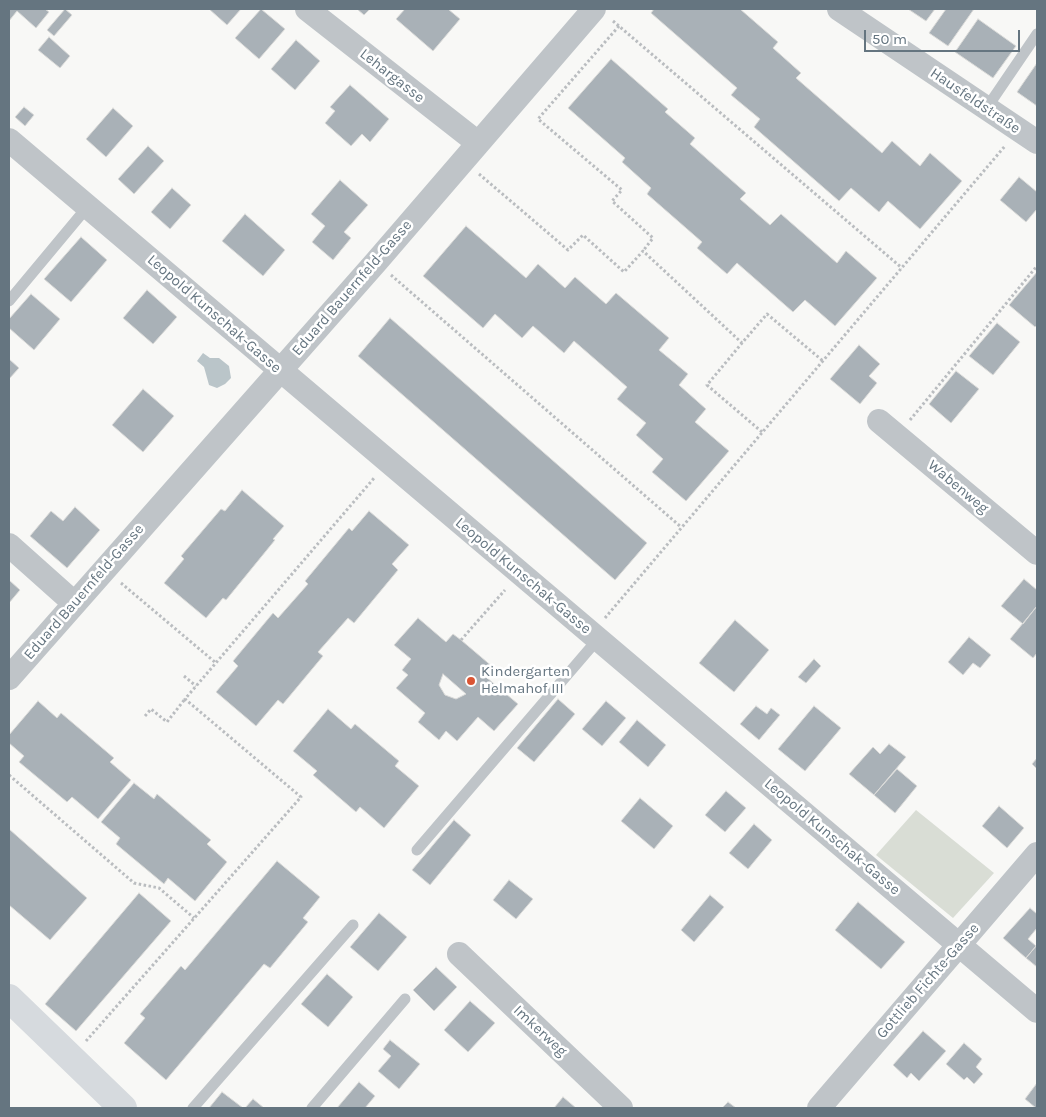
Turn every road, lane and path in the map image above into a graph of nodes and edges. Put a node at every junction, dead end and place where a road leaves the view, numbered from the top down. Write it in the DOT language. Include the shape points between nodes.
graph roads {
  1 [pos="307,9"];
  2 [pos="839,9"];
  3 [pos="600,12"];
  4 [pos="619,26"];
  5 [pos="1037,34"];
  6 [pos="986,109"];
  7 [pos="1028,136"];
  8 [pos="9,140"];
  9 [pos="471,152"];
  10 [pos="89,205"];
  11 [pos="642,251"];
  12 [pos="376,262"];
  13 [pos="1037,266"];
  14 [pos="902,268"];
  15 [pos="9,301"];
  16 [pos="742,343"];
  17 [pos="822,361"];
  18 [pos="280,370"];
  19 [pos="878,421"];
  20 [pos="762,432"];
  21 [pos="896,436"];
  22 [pos="388,462"];
  23 [pos="682,527"];
  24 [pos="9,545"];
  25 [pos="1037,553"];
  26 [pos="104,568"];
  27 [pos="519,573"];
  28 [pos="74,603"];
  29 [pos="594,636"];
  30 [pos="461,640"];
  31 [pos="216,663"];
  32 [pos="184,676"];
  33 [pos="9,678"];
  34 [pos="196,686"];
  35 [pos="185,699"];
  36 [pos="144,716"];
  37 [pos="9,775"];
  38 [pos="417,850"];
  39 [pos="1037,854"];
  40 [pos="194,918"];
  41 [pos="353,925"];
  42 [pos="959,944"];
  43 [pos="458,954"];
  44 [pos="9,998"];
  45 [pos="405,999"];
  46 [pos="1037,1011"];
  47 [pos="71,1058"];
  48 [pos="123,1108"];
  49 [pos="193,1108"];
  50 [pos="312,1108"];
  51 [pos="621,1108"];
  52 [pos="819,1108"];
  1 -- 9 [label="street, Lehargasse"];
  2 -- 6 [label="street, Hausfeldstraße"];
  3 -- 4 [label="path"];
  3 -- 9 [label="street, Eduard Bauernfeld-Gasse"];
  4 -- 11 [label="path" via="538,119 622,190 612,202 654,238"];
  4 -- 14 [label="path"];
  5 -- 6 [label="lane"];
  6 -- 7 [label="street, Hausfeldstraße"];
  7 -- 14 [label="path"];
  8 -- 10 [label="street, Leopold Kunschak-Gasse"];
  9 -- 11 [label="path" via="568,250 582,235 624,272"];
  9 -- 12 [label="street, Eduard Bauernfeld-Gasse"];
  10 -- 15 [label="lane"];
  10 -- 18 [label="street, Leopold Kunschak-Gasse"];
  11 -- 16 [label="path"];
  12 -- 18 [label="street, Eduard Bauernfeld-Gasse"];
  12 -- 23 [label="path"];
  13 -- 21 [label="path"];
  14 -- 17 [label="path"];
  16 -- 17 [label="path" via="768,314"];
  16 -- 20 [label="path" via="707,385"];
  17 -- 20 [label="path"];
  18 -- 22 [label="street, Leopold Kunschak-Gasse"];
  18 -- 26 [label="street, Eduard Bauernfeld-Gasse"];
  19 -- 21 [label="street, Wabenweg"];
  20 -- 23 [label="path"];
  21 -- 25 [label="street, Wabenweg"];
  22 -- 27 [label="street, Leopold Kunschak-Gasse"];
  22 -- 31 [label="path"];
  23 -- 29 [label="path"];
  24 -- 28 [label="street"];
  26 -- 28 [label="street, Eduard Bauernfeld-Gasse"];
  26 -- 31 [label="path"];
  27 -- 29 [label="street, Leopold Kunschak-Gasse"];
  27 -- 30 [label="path"];
  28 -- 33 [label="street, Eduard Bauernfeld-Gasse"];
  29 -- 38 [label="lane"];
  29 -- 42 [label="street, Leopold Kunschak-Gasse"];
  31 -- 34 [label="path"];
  32 -- 34 [label="path"];
  34 -- 35 [label="path"];
  35 -- 36 [label="path" via="167,722 151,709"];
  35 -- 40 [label="path" via="301,798"];
  37 -- 40 [label="path" via="134,883 159,888"];
  39 -- 42 [label="street, Gottlieb Fichte-Gasse"];
  40 -- 47 [label="path"];
  41 -- 49 [label="lane"];
  42 -- 46 [label="street, Leopold Kunschak-Gasse"];
  42 -- 52 [label="street, Gottlieb Fichte-Gasse"];
  43 -- 51 [label="street, Imkerweg"];
  44 -- 47 [label="main road"];
  45 -- 50 [label="lane"];
  47 -- 48 [label="main road"];
}
